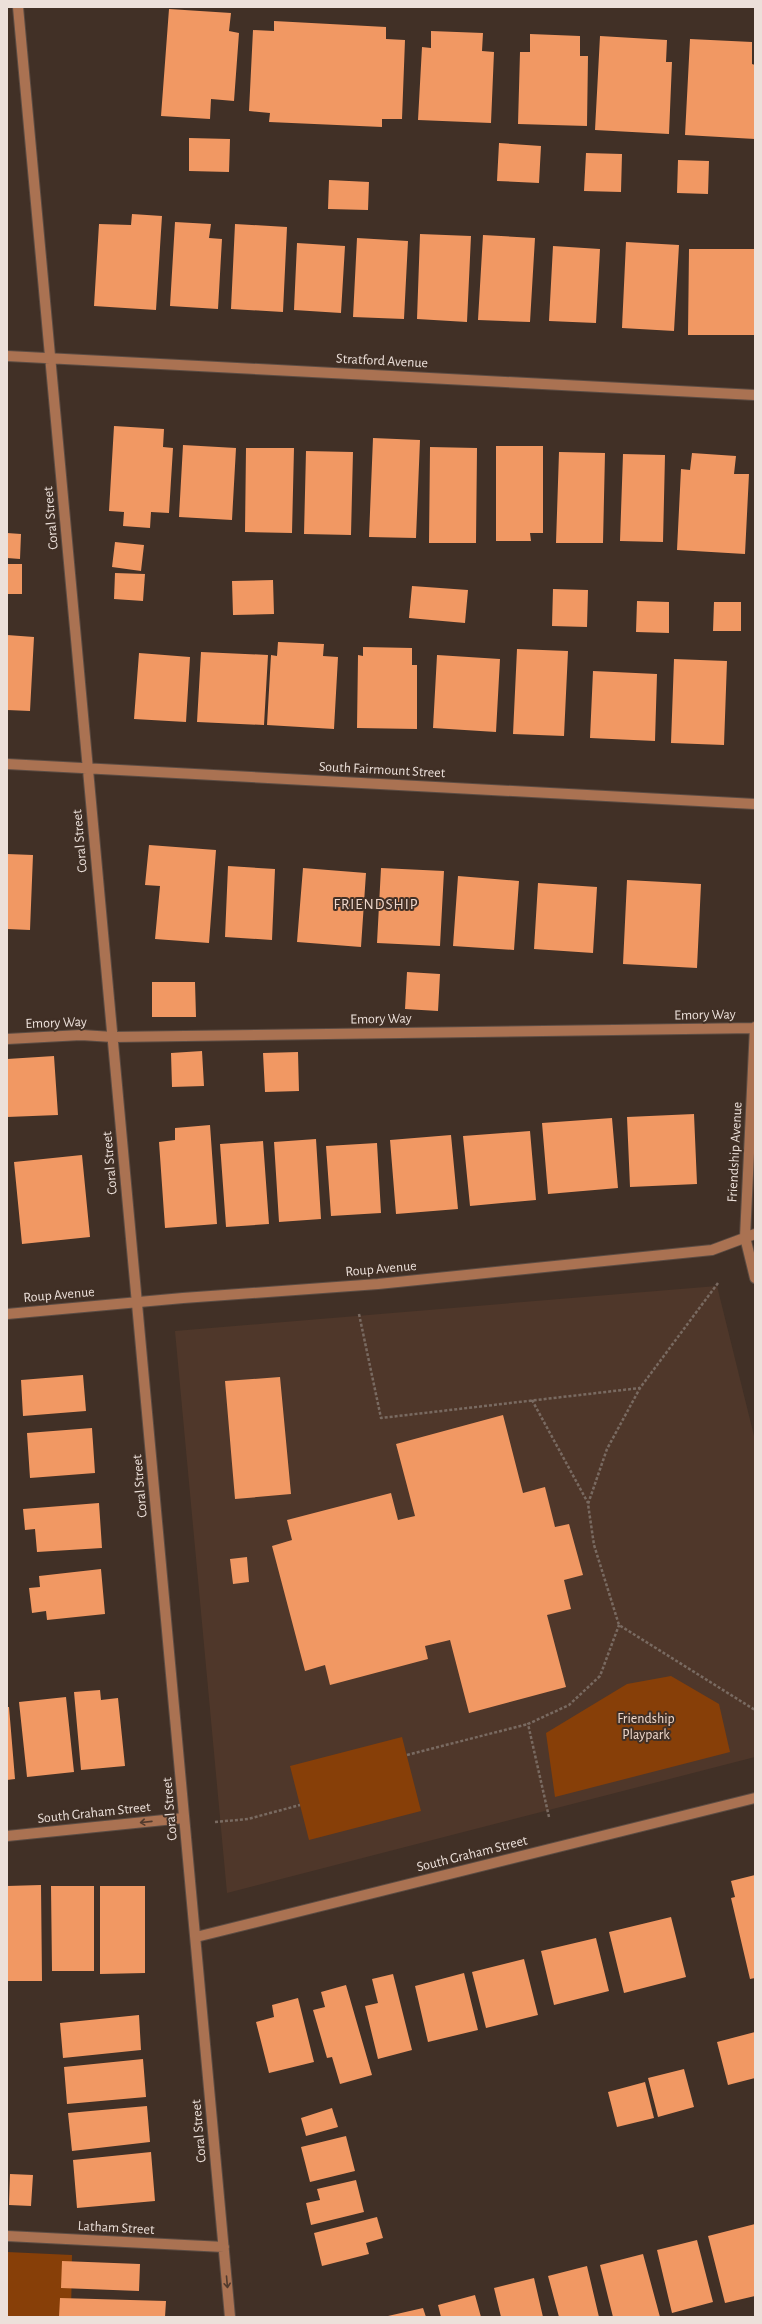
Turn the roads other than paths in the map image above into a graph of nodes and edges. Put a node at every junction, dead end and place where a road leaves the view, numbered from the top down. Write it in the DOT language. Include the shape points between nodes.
graph roads {
  1 [pos="18,7"];
  2 [pos="7,356"];
  3 [pos="50,358"];
  4 [pos="755,394"];
  5 [pos="7,764"];
  6 [pos="88,768"];
  7 [pos="755,804"];
  8 [pos="755,1028"];
  9 [pos="113,1036"];
  10 [pos="7,1039"];
  11 [pos="750,1236"];
  12 [pos="755,1278"];
  13 [pos="137,1303"];
  14 [pos="7,1314"];
  15 [pos="755,1798"];
  16 [pos="184,1818"];
  17 [pos="7,1836"];
  18 [pos="196,1937"];
  19 [pos="7,2236"];
  20 [pos="224,2247"];
  21 [pos="230,2317"];
  1 -- 3 [label="street, Coral Street"];
  2 -- 3 [label="street, Stratford Avenue"];
  3 -- 4 [label="street, Stratford Avenue"];
  3 -- 6 [label="street, Coral Street"];
  5 -- 6 [label="street, South Fairmount Street"];
  6 -- 7 [label="street, South Fairmount Street"];
  6 -- 9 [label="street, Coral Street"];
  8 -- 9 [label="street, Emory Way"];
  8 -- 11 [label="street, Friendship Avenue"];
  9 -- 10 [label="street, Emory Way"];
  9 -- 13 [label="street, Coral Street"];
  11 -- 12 [label="street, Friendship Avenue"];
  11 -- 13 [label="street, Roup Avenue" via="712,1250 385,1284"];
  13 -- 14 [label="street, Roup Avenue"];
  13 -- 16 [label="street, Coral Street"];
  15 -- 18 [label="street, South Graham Street"];
  16 -- 17 [label="street, South Graham Street, one-way"];
  16 -- 18 [label="street, Coral Street"];
  18 -- 20 [label="street, Coral Street"];
  19 -- 20 [label="street, Latham Street"];
  20 -- 21 [label="street, Coral Street, one-way"];
}
